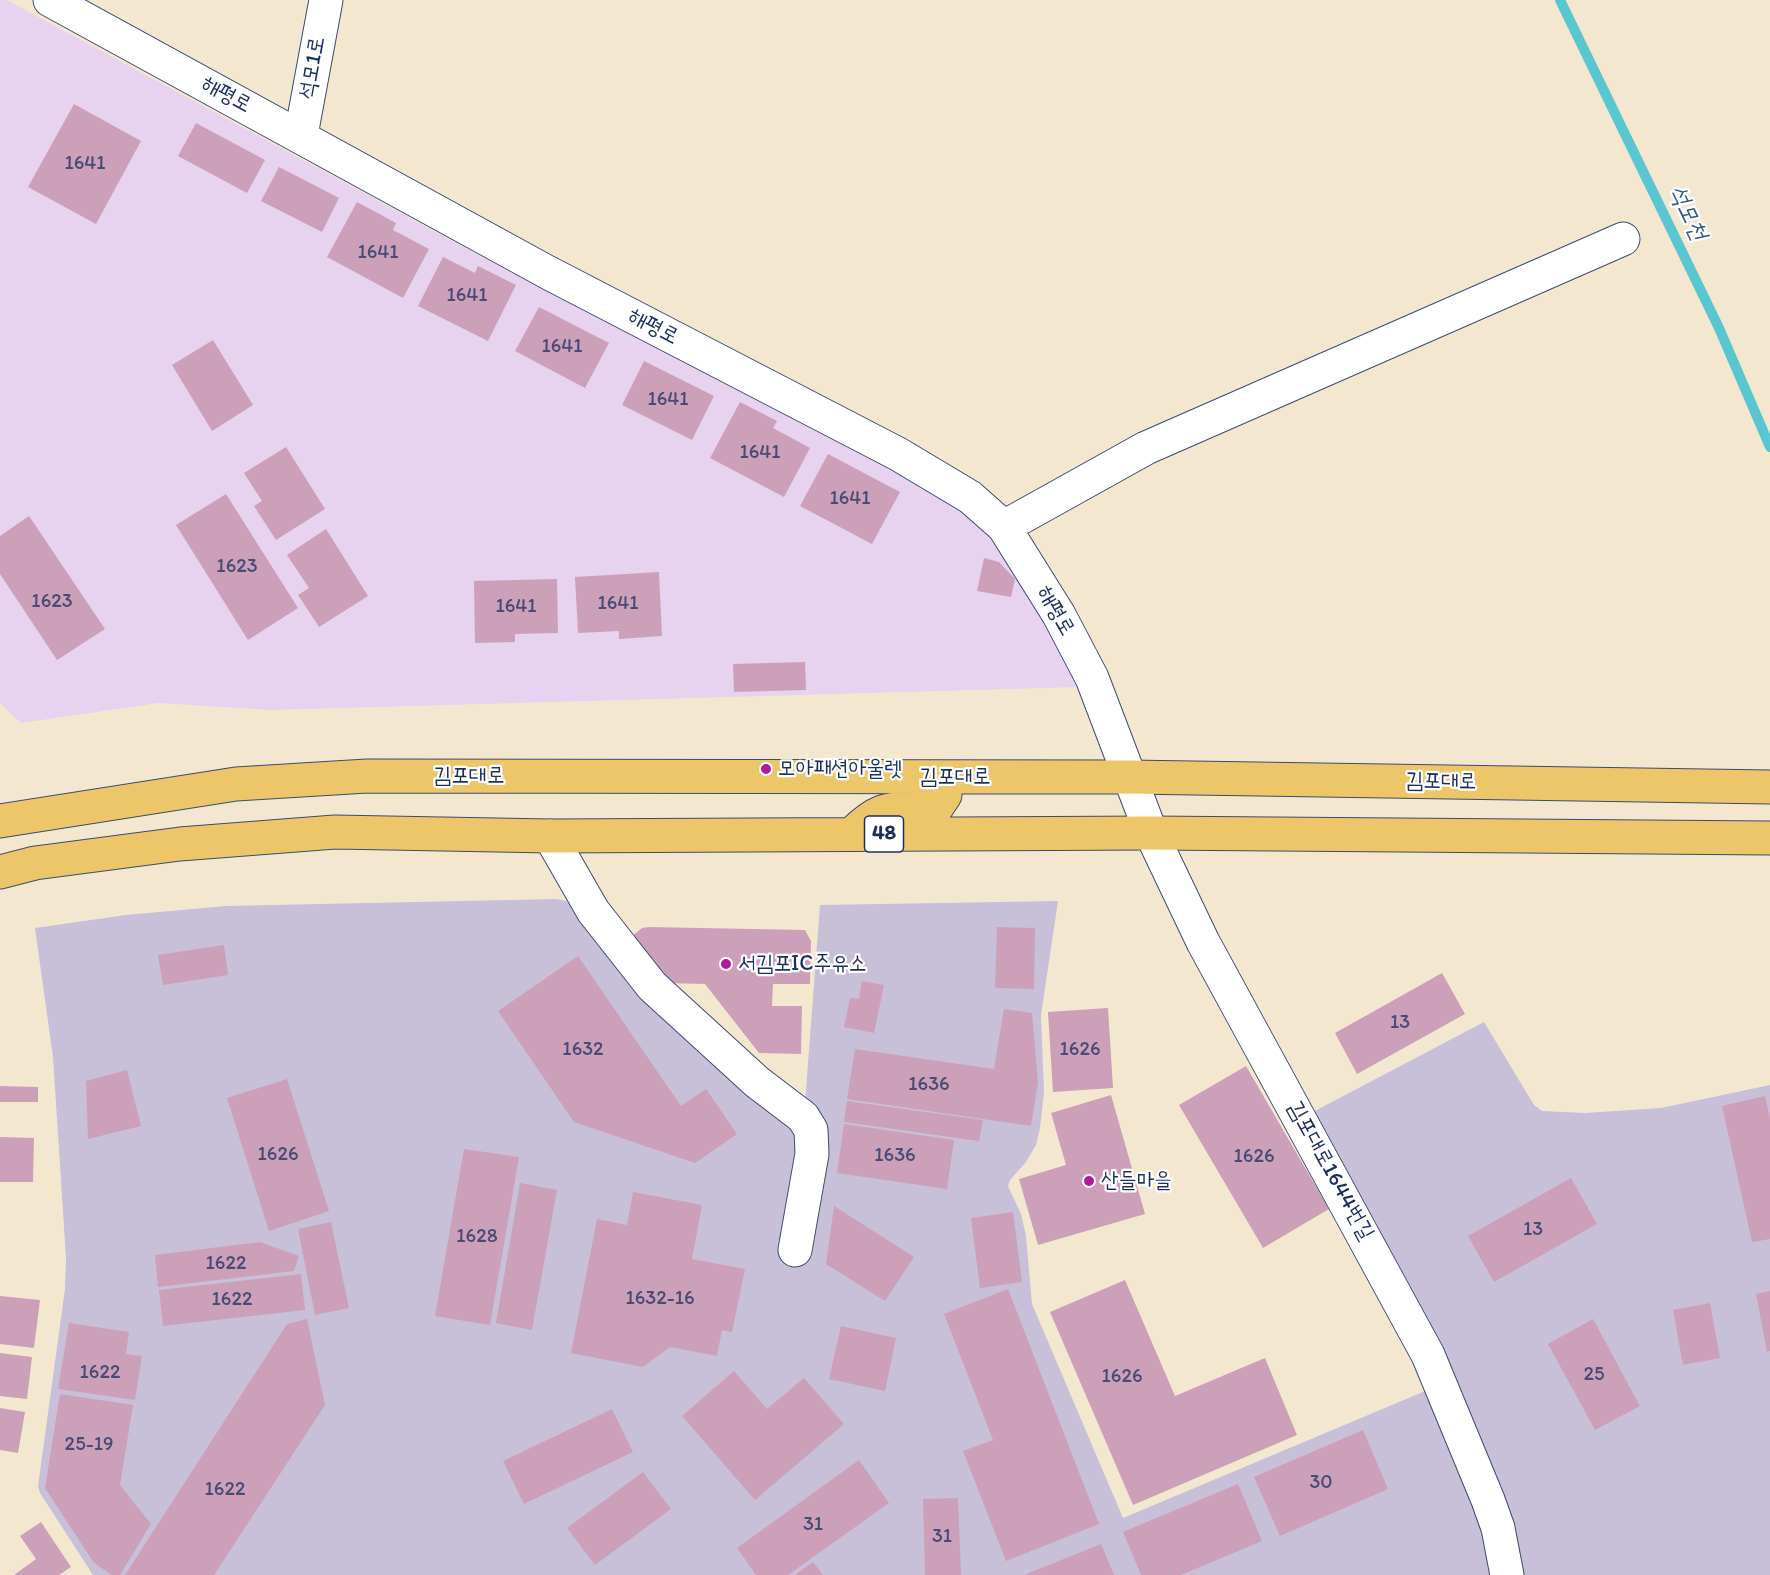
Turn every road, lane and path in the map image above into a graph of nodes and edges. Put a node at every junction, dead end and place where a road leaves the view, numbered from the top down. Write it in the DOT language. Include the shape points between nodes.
graph roads {
  1 [pos="50,0"];
  2 [pos="326,0"];
  3 [pos="301,135"];
  4 [pos="1623,239"];
  5 [pos="1004,527"];
  6 [pos="946,777"];
  7 [pos="1128,777"];
  8 [pos="1770,787"];
  9 [pos="0,821"];
  10 [pos="1151,833"];
  11 [pos="852,834"];
  12 [pos="550,836"];
  13 [pos="1770,838"];
  14 [pos="0,872"];
  15 [pos="795,1250"];
  16 [pos="1507,1575"];
  1 -- 3 [label="lane, 해평로"];
  2 -- 3 [label="lane, 석모1로"];
  3 -- 5 [label="lane, 해평로" via="547,272 942,478"];
  4 -- 5 [label="lane" via="1146,448"];
  5 -- 7 [label="lane, 해평로" via="1059,615 1092,678"];
  6 -- 7 [label="main road, 김포대로"];
  6 -- 9 [label="main road, 김포대로" via="367,776 236,784"];
  6 -- 11 [label="main road" via="945,795 937,807 885,810"];
  7 -- 8 [label="main road, 김포대로"];
  7 -- 10 [label="lane, 김포대로1644번길"];
  10 -- 11 [label="main road, 48"];
  10 -- 13 [label="main road, 48"];
  10 -- 16 [label="lane, 김포대로1644번길" via="1207,949 1428,1355 1488,1500"];
  11 -- 12 [label="main road, 48"];
  12 -- 14 [label="main road, 48" via="336,832 180,844 35,863"];
  12 -- 15 [label="lane" via="593,911 652,986 749,1075 803,1117 812,1130 812,1154"];
}
